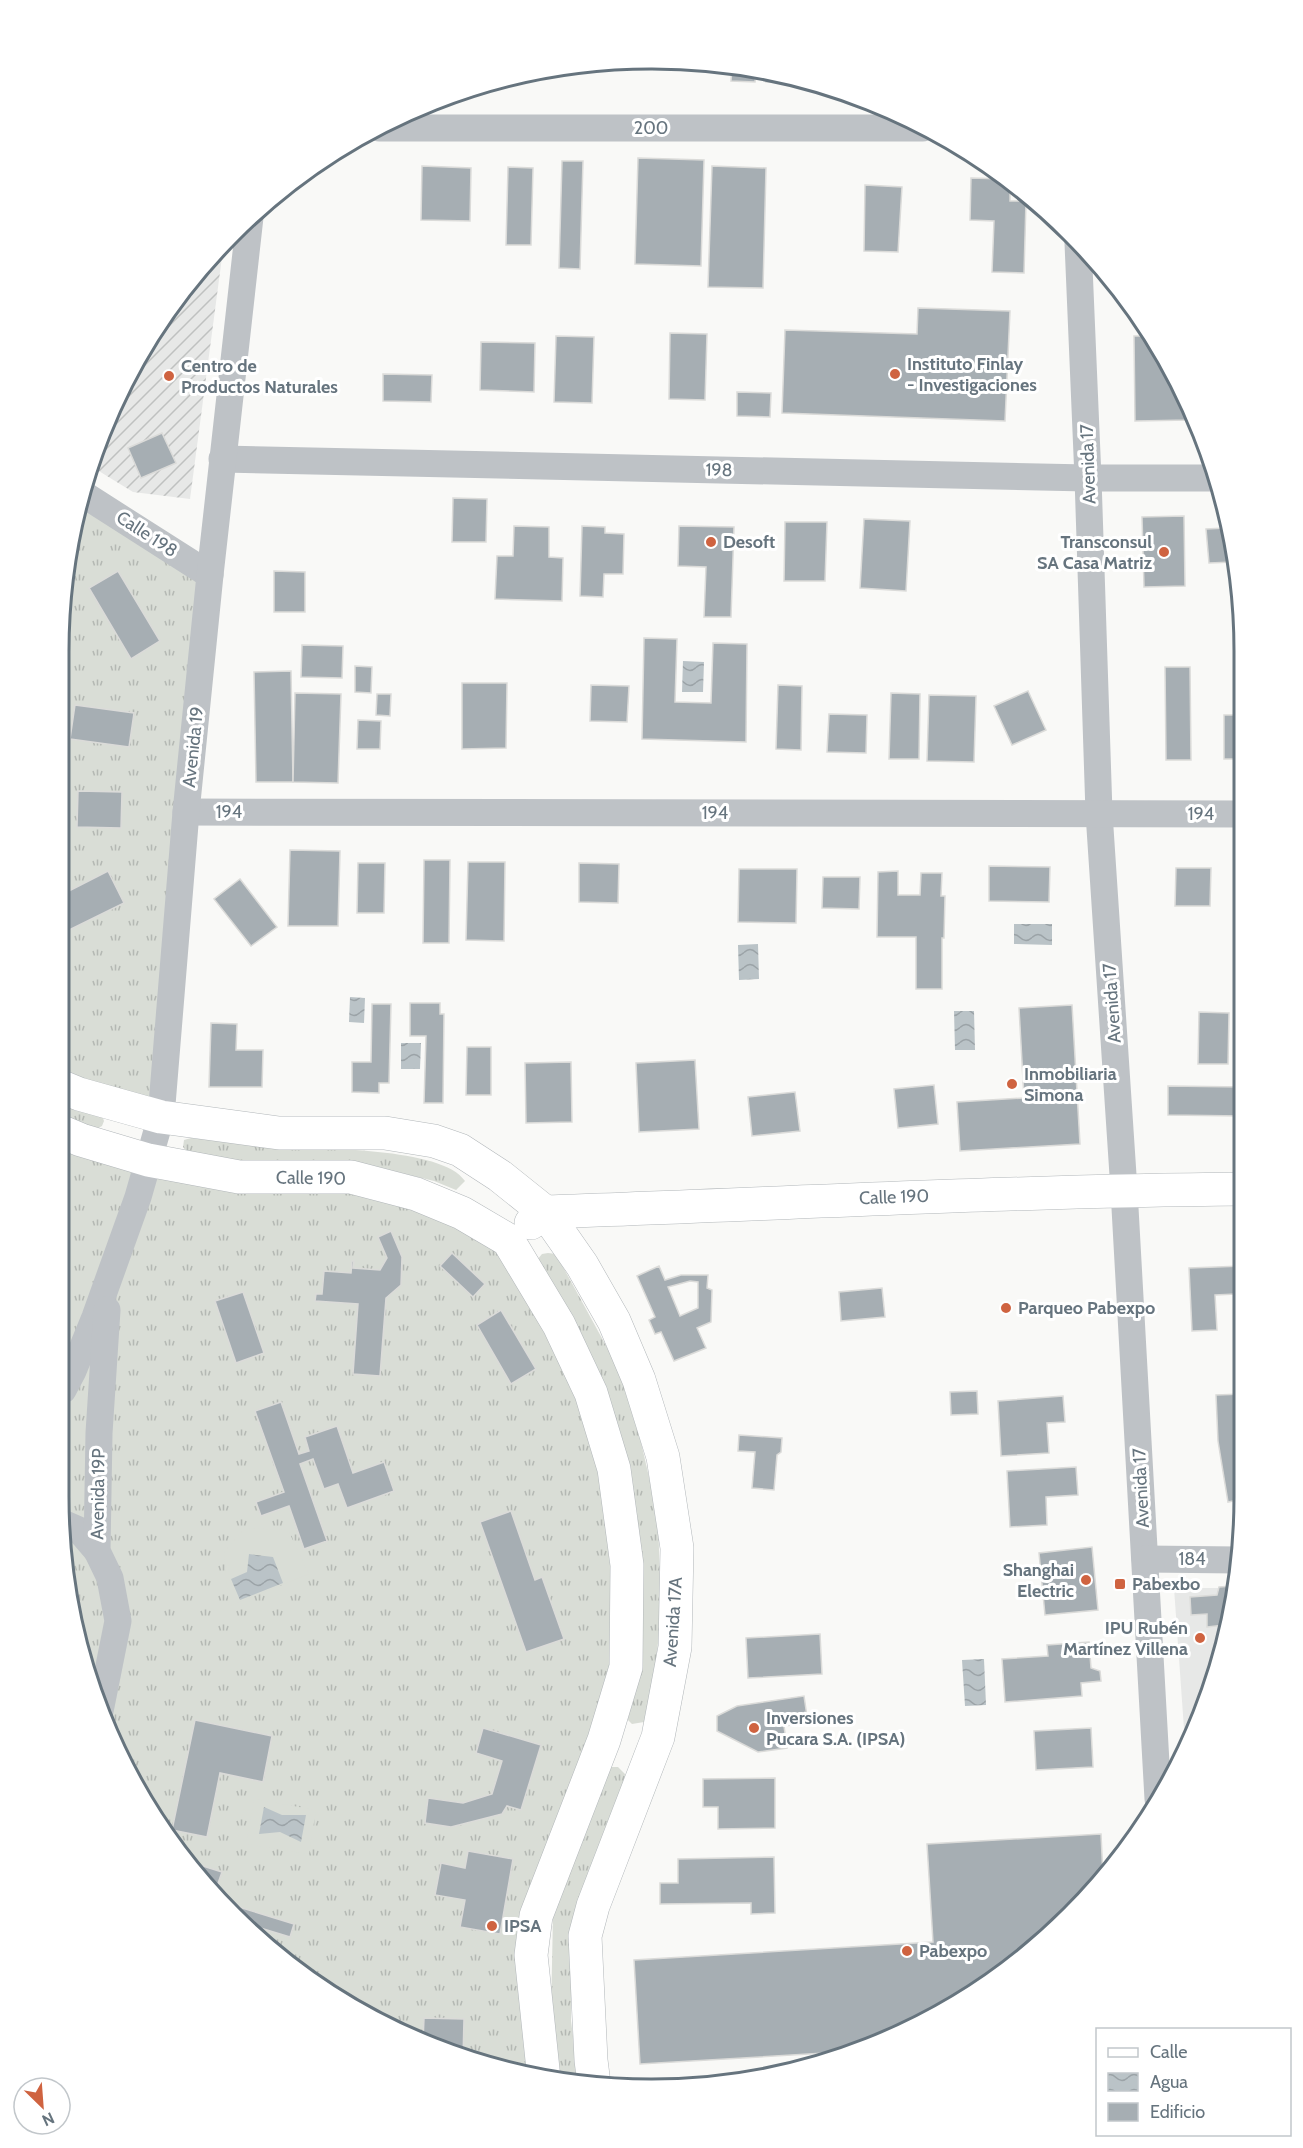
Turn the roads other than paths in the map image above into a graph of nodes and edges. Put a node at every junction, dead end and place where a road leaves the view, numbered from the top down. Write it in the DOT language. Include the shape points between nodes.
graph roads {
  1 [pos="396,128"];
  2 [pos="907,128"];
  3 [pos="248,232"];
  4 [pos="1078,255"];
  5 [pos="222,459"];
  6 [pos="1207,477"];
  7 [pos="1089,478"];
  8 [pos="90,498"];
  9 [pos="210,575"];
  10 [pos="186,812"];
  11 [pos="1100,813"];
  12 [pos="1234,814"];
  13 [pos="69,1090"];
  14 [pos="161,1117"];
  15 [pos="69,1135"];
  16 [pos="148,1160"];
  17 [pos="1234,1189"];
  18 [pos="1124,1190"];
  19 [pos="545,1212"];
  20 [pos="508,1240"];
  21 [pos="111,1271"];
  22 [pos="69,1379"];
  23 [pos="70,1526"];
  24 [pos="97,1551"];
  25 [pos="1145,1559"];
  26 [pos="1230,1560"];
  27 [pos="104,1693"];
  28 [pos="604,1740"];
  29 [pos="653,1750"];
  30 [pos="1157,1786"];
  31 [pos="543,2069"];
  32 [pos="593,2076"];
  1 -- 2 [label="street, 200"];
  3 -- 5 [label="street, Avenida 19"];
  4 -- 7 [label="street, Avenida 17"];
  5 -- 7 [label="street, 198"];
  5 -- 9 [label="street, Avenida 19"];
  6 -- 7 [label="street, 198"];
  7 -- 11 [label="street, Avenida 17"];
  8 -- 9 [label="street, Calle 198"];
  9 -- 10 [label="street, Avenida 19"];
  10 -- 11 [label="street, 194"];
  10 -- 14 [label="street, Avenida 19"];
  11 -- 12 [label="street, 194"];
  11 -- 18 [label="street, Avenida 17"];
  13 -- 14 [label="main road"];
  14 -- 16 [label="street, Avenida 19"];
  14 -- 19 [label="main road" via="279,1133 385,1133 434,1141 460,1150"];
  15 -- 16 [label="main road, Calle 190"];
  16 -- 20 [label="main road, Calle 190" via="239,1177 351,1177 416,1194 462,1213"];
  16 -- 21 [label="street, Avenida 19"];
  17 -- 18 [label="main road, Calle 190"];
  18 -- 19 [label="main road, Calle 190"];
  18 -- 25 [label="street, Avenida 17"];
  19 -- 20 [label="main road"];
  19 -- 29 [label="main road, Avenida 17A" via="614,1321 639,1380 663,1457 677,1548 675,1647"];
  20 -- 28 [label="main road" via="559,1325 586,1383 614,1469 627,1566 626,1666"];
  21 -- 22 [label="street"];
  21 -- 24 [label="street, Avenida 19P" via="99,1433"];
  23 -- 24 [label="street" via="79,1530"];
  24 -- 27 [label="street, Avenida 19P" via="110,1578 118,1621"];
  25 -- 26 [label="street, 184"];
  25 -- 30 [label="street, Avenida 17"];
  28 -- 29 [label="main road"];
  28 -- 31 [label="main road" via="536,1916 531,1954"];
  29 -- 32 [label="main road, Avenida 17A" via="585,1936"];
}
